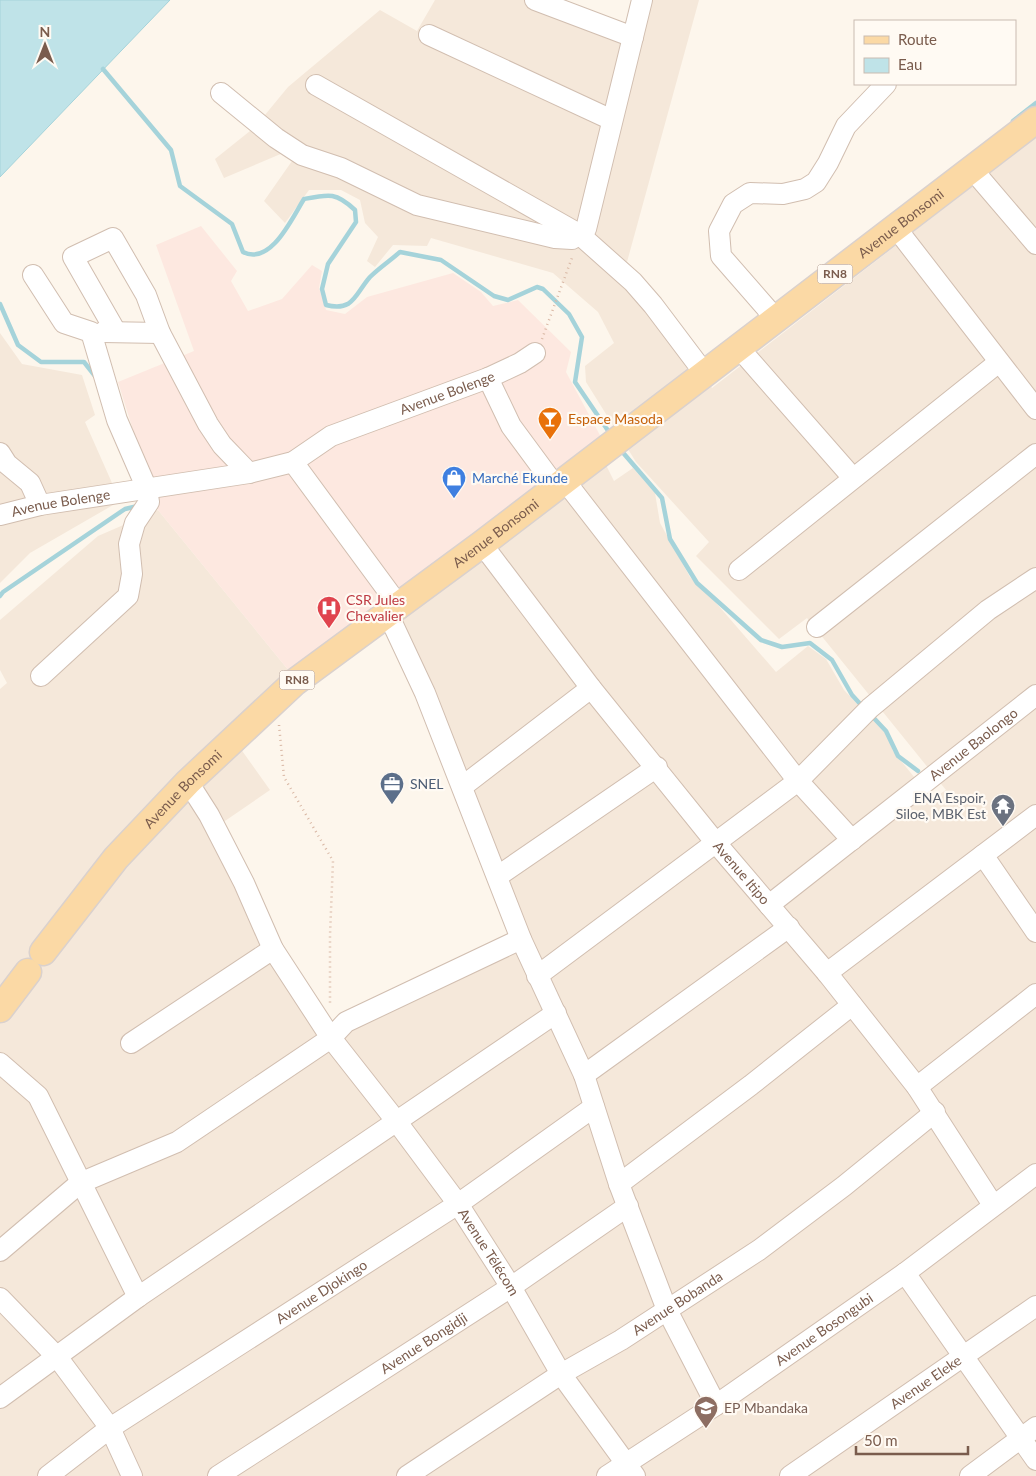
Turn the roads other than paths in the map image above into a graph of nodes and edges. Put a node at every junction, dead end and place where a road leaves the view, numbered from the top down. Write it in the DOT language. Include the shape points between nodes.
graph roads {
  1 [pos="535,0"];
  2 [pos="642,0"];
  3 [pos="429,35"];
  4 [pos="632,37"];
  5 [pos="316,85"];
  6 [pos="885,85"];
  7 [pos="221,93"];
  8 [pos="612,120"];
  9 [pos="1036,120"];
  10 [pos="972,169"];
  11 [pos="896,228"];
  12 [pos="579,234"];
  13 [pos="1036,244"];
  14 [pos="33,275"];
  15 [pos="776,319"];
  16 [pos="92,332"];
  17 [pos="116,332"];
  18 [pos="160,333"];
  19 [pos="739,348"];
  20 [pos="535,353"];
  21 [pos="999,362"];
  22 [pos="705,374"];
  23 [pos="488,378"];
  24 [pos="1036,409"];
  25 [pos="0,453"];
  26 [pos="1036,454"];
  27 [pos="293,462"];
  28 [pos="249,473"];
  29 [pos="853,478"];
  30 [pos="561,484"];
  31 [pos="146,489"];
  32 [pos="40,505"];
  33 [pos="0,515"];
  34 [pos="482,544"];
  35 [pos="739,570"];
  36 [pos="1036,578"];
  37 [pos="393,610"];
  38 [pos="817,626"];
  39 [pos="41,676"];
  40 [pos="591,688"];
  41 [pos="1036,695"];
  42 [pos="656,767"];
  43 [pos="798,781"];
  44 [pos="188,782"];
  45 [pos="463,786"];
  46 [pos="1036,815"];
  47 [pos="852,840"];
  48 [pos="716,843"];
  49 [pos="983,855"];
  50 [pos="498,876"];
  51 [pos="769,905"];
  52 [pos="789,927"];
  53 [pos="1036,932"];
  54 [pos="521,939"];
  55 [pos="273,949"];
  56 [pos="43,952"];
  57 [pos="28,972"];
  58 [pos="827,973"];
  59 [pos="537,976"];
  60 [pos="1036,994"];
  61 [pos="852,1005"];
  62 [pos="0,1008"];
  63 [pos="556,1013"];
  64 [pos="331,1038"];
  65 [pos="131,1043"];
  66 [pos="0,1062"];
  67 [pos="584,1075"];
  68 [pos="916,1087"];
  69 [pos="594,1107"];
  70 [pos="934,1112"];
  71 [pos="397,1122"];
  72 [pos="1036,1174"];
  73 [pos="80,1182"];
  74 [pos="619,1184"];
  75 [pos="458,1204"];
  76 [pos="993,1205"];
  77 [pos="628,1206"];
  78 [pos="0,1251"];
  79 [pos="905,1272"];
  80 [pos="511,1287"];
  81 [pos="138,1297"];
  82 [pos="0,1298"];
  83 [pos="1036,1306"];
  84 [pos="667,1310"];
  85 [pos="58,1358"];
  86 [pos="963,1358"];
  87 [pos="561,1374"];
  88 [pos="0,1398"];
  89 [pos="716,1405"];
  90 [pos="110,1428"];
  91 [pos="1029,1433"];
  92 [pos="1036,1460"];
  93 [pos="630,1470"];
  94 [pos="48,1476"];
  95 [pos="132,1476"];
  96 [pos="218,1476"];
  97 [pos="407,1476"];
  98 [pos="607,1476"];
  99 [pos="790,1476"];
  100 [pos="970,1476"];
  1 -- 4 [label="street"];
  2 -- 4 [label="street"];
  3 -- 8 [label="street"];
  4 -- 8 [label="street"];
  5 -- 12 [label="street"];
  6 -- 15 [label="street" via="846,126 816,182 805,190 783,194 750,193 733,204 719,231 721,256"];
  7 -- 12 [label="street" via="302,155 340,168 417,205 555,238 572,239"];
  8 -- 12 [label="street" via="586,229"];
  9 -- 10 [label="main road, Avenue Bonsomi / RN8"];
  10 -- 11 [label="main road, Avenue Bonsomi / RN8"];
  10 -- 13 [label="street"];
  11 -- 15 [label="main road, Avenue Bonsomi / RN8"];
  11 -- 21 [label="street"];
  12 -- 22 [label="street" via="633,282"];
  14 -- 16 [label="street" via="64,323"];
  15 -- 19 [label="main road, Avenue Bonsomi / RN8"];
  16 -- 17 [label="street"];
  16 -- 31 [label="street" via="118,420"];
  17 -- 18 [label="street"];
  17 -- 18 [label="street" via="73,257 114,238 146,295"];
  18 -- 28 [label="street" via="208,424 222,445"];
  19 -- 22 [label="main road, Avenue Bonsomi / RN8"];
  19 -- 29 [label="street"];
  20 -- 23 [label="street, Avenue Bolenge"];
  21 -- 24 [label="street"];
  21 -- 29 [label="street"];
  22 -- 30 [label="main road, Avenue Bonsomi / RN8"];
  23 -- 27 [label="street, Avenue Bolenge" via="331,436"];
  23 -- 30 [label="street" via="510,426"];
  25 -- 32 [label="street" via="7,464 30,483"];
  26 -- 38 [label="street"];
  27 -- 28 [label="street, Avenue Bolenge"];
  27 -- 37 [label="street"];
  28 -- 31 [label="street, Avenue Bolenge"];
  29 -- 35 [label="street"];
  30 -- 34 [label="main road, Avenue Bonsomi / RN8"];
  30 -- 43 [label="street"];
  31 -- 32 [label="street, Avenue Bolenge"];
  31 -- 39 [label="street" via="149,502 135,523 129,544 132,574 128,596"];
  32 -- 33 [label="street, Avenue Bolenge"];
  34 -- 37 [label="main road, Avenue Bonsomi / RN8"];
  34 -- 40 [label="street, Avenue Itipo"];
  36 -- 43 [label="street" via="988,610 870,708"];
  37 -- 44 [label="main road, Avenue Bonsomi / RN8" via="277,698"];
  37 -- 45 [label="street"];
  40 -- 42 [label="street, Avenue Itipo"];
  40 -- 45 [label="street"];
  41 -- 47 [label="street, Avenue Baolongo"];
  42 -- 48 [label="street, Avenue Itipo"];
  42 -- 50 [label="street"];
  43 -- 47 [label="street"];
  43 -- 48 [label="street"];
  44 -- 55 [label="street, Avenue Télécom" via="244,883"];
  44 -- 56 [label="main road, Avenue Bonsomi / RN8" via="116,858"];
  45 -- 50 [label="street"];
  46 -- 49 [label="street"];
  47 -- 51 [label="street, Avenue Baolongo"];
  48 -- 51 [label="street, Avenue Itipo"];
  48 -- 59 [label="street"];
  49 -- 53 [label="street"];
  49 -- 58 [label="street"];
  50 -- 54 [label="street"];
  51 -- 52 [label="street, Avenue Itipo"];
  52 -- 58 [label="street, Avenue Itipo"];
  52 -- 67 [label="street"];
  54 -- 59 [label="street"];
  54 -- 64 [label="street" via="346,1022"];
  55 -- 64 [label="street, Avenue Télécom"];
  55 -- 65 [label="street"];
  57 -- 62 [label="main road"];
  58 -- 61 [label="street, Avenue Itipo"];
  59 -- 63 [label="street"];
  60 -- 68 [label="street"];
  61 -- 68 [label="street, Avenue Itipo"];
  61 -- 74 [label="street"];
  63 -- 67 [label="street"];
  63 -- 71 [label="street"];
  64 -- 71 [label="street, Avenue Télécom"];
  64 -- 73 [label="street" via="177,1142"];
  66 -- 73 [label="street" via="38,1096"];
  67 -- 69 [label="street"];
  68 -- 70 [label="street, Avenue Itipo"];
  69 -- 74 [label="street"];
  69 -- 75 [label="street, Avenue Djokingo"];
  70 -- 76 [label="street, Avenue Itipo"];
  70 -- 84 [label="street, Avenue Bobanda" via="759,1250"];
  71 -- 75 [label="street, Avenue Télécom"];
  71 -- 81 [label="street"];
  72 -- 76 [label="street, Avenue Bosongubi"];
  73 -- 78 [label="street"];
  73 -- 81 [label="street"];
  74 -- 77 [label="street"];
  75 -- 80 [label="street, Avenue Télécom"];
  75 -- 90 [label="street, Avenue Djokingo"];
  76 -- 79 [label="street, Avenue Bosongubi"];
  77 -- 80 [label="street, Avenue Bongidji"];
  77 -- 84 [label="street"];
  79 -- 86 [label="street"];
  79 -- 89 [label="street, Avenue Bosongubi"];
  80 -- 87 [label="street, Avenue Télécom"];
  80 -- 96 [label="street, Avenue Bongidji"];
  81 -- 85 [label="street"];
  82 -- 85 [label="street"];
  83 -- 86 [label="street, Avenue Eleke"];
  84 -- 87 [label="street, Avenue Bobanda"];
  84 -- 89 [label="street"];
  85 -- 88 [label="street"];
  85 -- 90 [label="street"];
  86 -- 91 [label="street"];
  86 -- 99 [label="street, Avenue Eleke"];
  87 -- 93 [label="street, Avenue Télécom"];
  87 -- 97 [label="street, Avenue Bobanda"];
  89 -- 93 [label="street, Avenue Bosongubi"];
  90 -- 94 [label="street, Avenue Djokingo"];
  90 -- 95 [label="street"];
  91 -- 92 [label="street"];
  91 -- 100 [label="street"];
  93 -- 98 [label="street, Avenue Bosongubi"];
}
